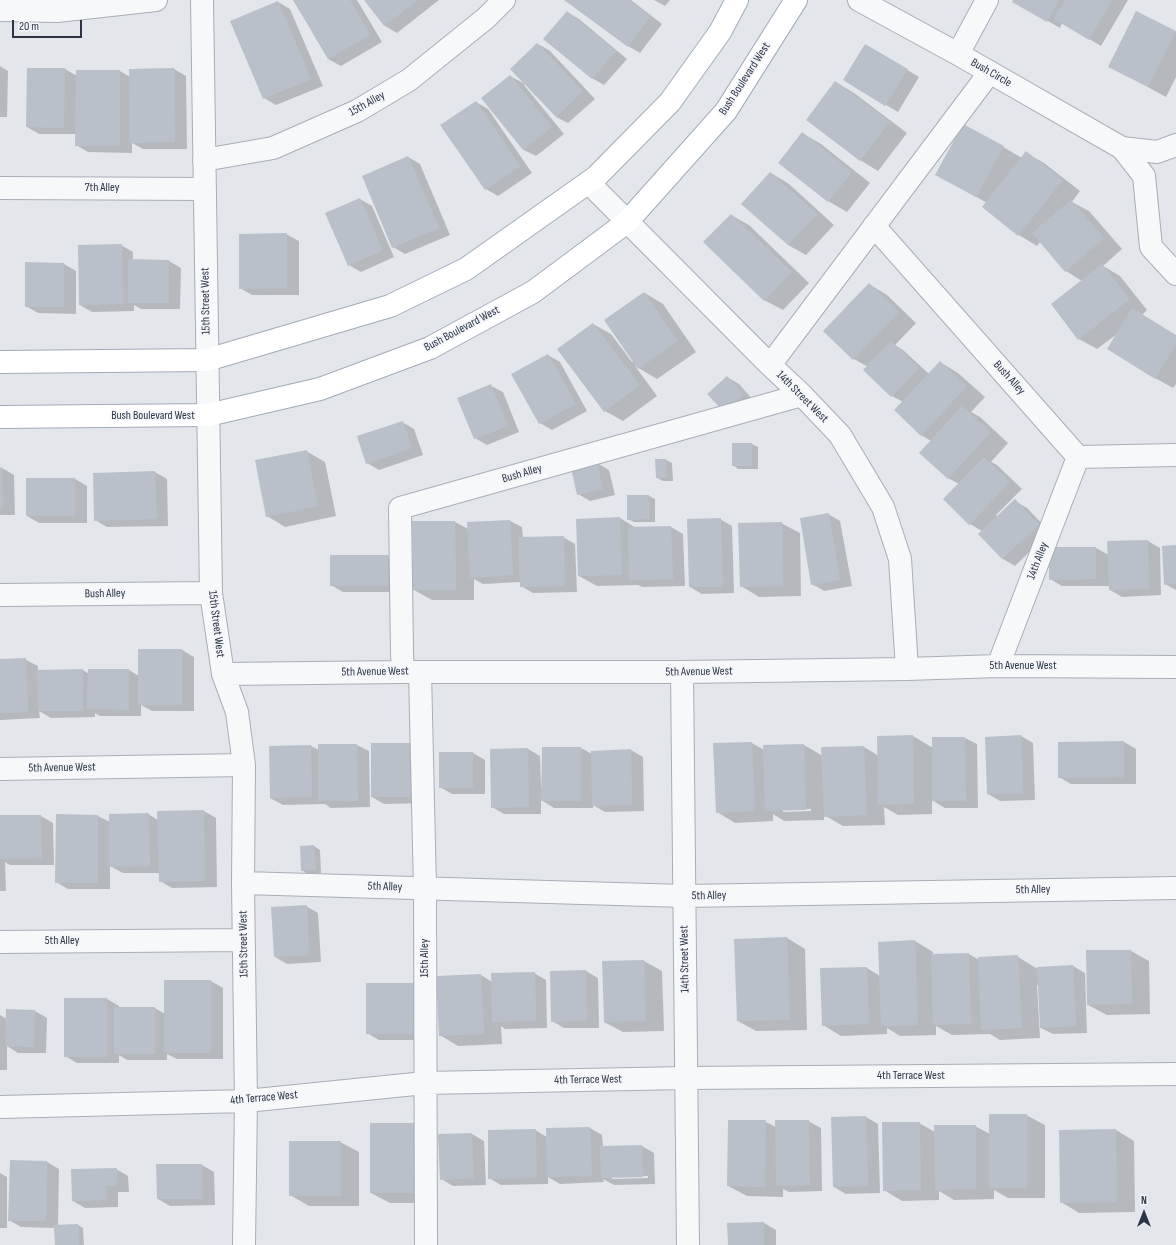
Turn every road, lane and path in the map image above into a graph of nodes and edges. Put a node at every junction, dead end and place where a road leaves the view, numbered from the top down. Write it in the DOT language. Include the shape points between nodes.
graph roads {
  1 [pos="156,0"];
  2 [pos="202,0"];
  3 [pos="504,0"];
  4 [pos="737,0"];
  5 [pos="796,0"];
  6 [pos="859,0"];
  7 [pos="987,0"];
  8 [pos="0,10"];
  9 [pos="958,54"];
  10 [pos="990,72"];
  11 [pos="1176,145"];
  12 [pos="1122,148"];
  13 [pos="204,160"];
  14 [pos="588,182"];
  15 [pos="0,188"];
  16 [pos="205,189"];
  17 [pos="627,222"];
  18 [pos="874,226"];
  19 [pos="1176,274"];
  20 [pos="207,360"];
  21 [pos="0,362"];
  22 [pos="770,365"];
  23 [pos="802,395"];
  24 [pos="208,416"];
  25 [pos="0,417"];
  26 [pos="1176,455"];
  27 [pos="1078,457"];
  28 [pos="211,593"];
  29 [pos="0,595"];
  30 [pos="998,666"];
  31 [pos="1176,667"];
  32 [pos="907,669"];
  33 [pos="412,672"];
  34 [pos="682,672"];
  35 [pos="223,674"];
  36 [pos="244,765"];
  37 [pos="0,769"];
  38 [pos="243,883"];
  39 [pos="1176,888"];
  40 [pos="425,889"];
  41 [pos="684,896"];
  42 [pos="244,940"];
  43 [pos="0,942"];
  44 [pos="1176,1074"];
  45 [pos="686,1078"];
  46 [pos="425,1083"];
  47 [pos="246,1101"];
  48 [pos="0,1107"];
  49 [pos="244,1245"];
  50 [pos="426,1245"];
  51 [pos="688,1245"];
  1 -- 8 [label="street" via="57,11"];
  2 -- 13 [label="street, 15th Street West"];
  3 -- 13 [label="street, 15th Alley" via="486,18 409,80 357,112 273,148"];
  4 -- 14 [label="main road" via="720,32 670,102 596,177"];
  5 -- 17 [label="main road, Bush Boulevard West" via="726,111"];
  6 -- 9 [label="street, Bush Circle"];
  7 -- 9 [label="street"];
  9 -- 10 [label="street, Bush Circle"];
  10 -- 12 [label="street, Bush Circle"];
  10 -- 18 [label="street"];
  11 -- 12 [label="street, Bush Circle" via="1157,152"];
  12 -- 19 [label="street, Bush Circle" via="1144,176 1150,247"];
  13 -- 16 [label="street, 15th Street West"];
  14 -- 17 [label="street, 14th Street West"];
  14 -- 20 [label="main road" via="466,270 390,306"];
  15 -- 16 [label="street, 7th Alley"];
  16 -- 20 [label="street, 15th Street West"];
  17 -- 22 [label="street, 14th Street West"];
  17 -- 24 [label="main road, Bush Boulevard West" via="533,292 430,348 320,390"];
  18 -- 22 [label="street"];
  18 -- 27 [label="street, Bush Alley"];
  20 -- 21 [label="main road"];
  20 -- 24 [label="street, 15th Street West"];
  22 -- 23 [label="street, 14th Street West"];
  23 -- 32 [label="street, 14th Street West" via="840,435 883,508 900,560"];
  23 -- 33 [label="street, Bush Alley" via="400,508 402,653"];
  24 -- 25 [label="main road, Bush Boulevard West"];
  24 -- 28 [label="street, 15th Street West"];
  26 -- 27 [label="street"];
  27 -- 30 [label="street, 14th Alley"];
  28 -- 29 [label="street, Bush Alley"];
  28 -- 35 [label="street, 15th Street West"];
  30 -- 31 [label="street, 5th Avenue West"];
  30 -- 32 [label="street, 5th Avenue West"];
  32 -- 34 [label="street, 5th Avenue West"];
  33 -- 34 [label="street, 5th Avenue West"];
  33 -- 35 [label="street, 5th Avenue West"];
  33 -- 40 [label="street, 15th Alley"];
  34 -- 41 [label="street, 14th Street West"];
  35 -- 36 [label="street, 15th Street West" via="237,712"];
  36 -- 37 [label="street, 5th Avenue West"];
  36 -- 38 [label="street, 15th Street West"];
  38 -- 40 [label="street, 5th Alley"];
  38 -- 42 [label="street, 15th Street West"];
  39 -- 41 [label="street, 5th Alley"];
  40 -- 41 [label="street, 5th Alley"];
  40 -- 46 [label="street, 15th Alley"];
  41 -- 45 [label="street, 14th Street West"];
  42 -- 43 [label="street, 5th Alley"];
  42 -- 47 [label="street, 15th Street West"];
  44 -- 45 [label="street, 4th Terrace West"];
  45 -- 46 [label="street, 4th Terrace West"];
  45 -- 51 [label="street, 14th Street West"];
  46 -- 47 [label="street, 4th Terrace West"];
  46 -- 50 [label="street, 15th Alley"];
  47 -- 48 [label="street, 4th Terrace West"];
  47 -- 49 [label="street, 15th Street West"];
}
